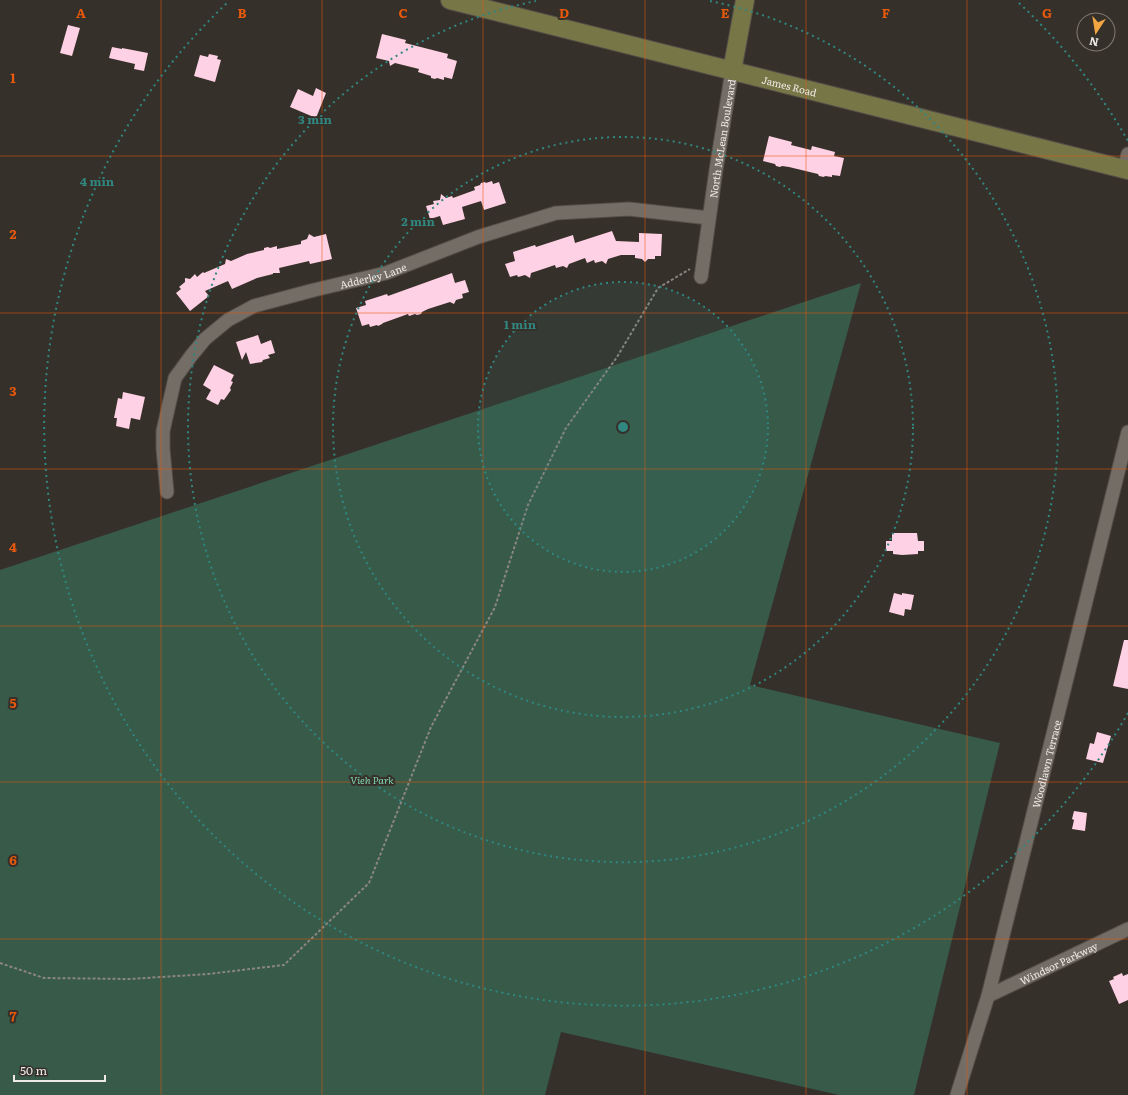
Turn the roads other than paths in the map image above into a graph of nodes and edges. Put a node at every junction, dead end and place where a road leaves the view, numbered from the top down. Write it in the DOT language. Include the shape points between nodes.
graph roads {
  1 [pos="450,0"];
  2 [pos="745,0"];
  3 [pos="732,71"];
  4 [pos="1127,164"];
  5 [pos="709,218"];
  6 [pos="701,277"];
  7 [pos="1128,432"];
  8 [pos="167,492"];
  9 [pos="1128,928"];
  10 [pos="988,996"];
  11 [pos="961,1094"];
  1 -- 3 [label="main road, James Road"];
  2 -- 3 [label="main road, North McLean Boulevard"];
  3 -- 4 [label="main road, James Road"];
  3 -- 5 [label="street, North McLean Boulevard"];
  5 -- 6 [label="street, North McLean Boulevard"];
  5 -- 8 [label="street, Adderley Lane" via="629,209 556,213 478,237 386,273 254,306 228,320 205,339 175,378 163,431"];
  7 -- 10 [label="street, Woodlawn Terrace"];
  9 -- 10 [label="street, Windsor Parkway"];
  10 -- 11 [label="street, Woodlawn Terrace"];
}
